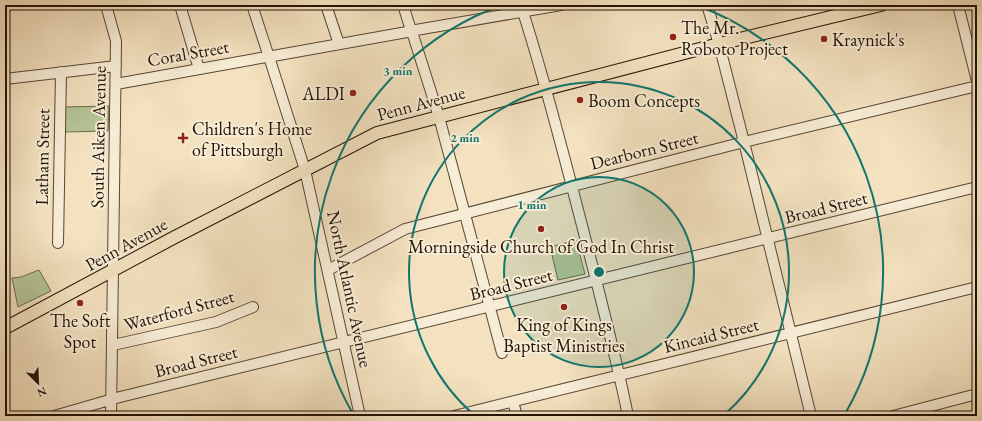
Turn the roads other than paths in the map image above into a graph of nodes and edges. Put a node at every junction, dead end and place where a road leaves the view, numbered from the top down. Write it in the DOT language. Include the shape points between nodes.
graph roads {
  1 [pos="106,5"];
  2 [pos="180,5"];
  3 [pos="252,5"];
  4 [pos="326,5"];
  5 [pos="403,5"];
  6 [pos="561,5"];
  7 [pos="707,5"];
  8 [pos="882,5"];
  9 [pos="958,5"];
  10 [pos="534,7"];
  11 [pos="843,9"];
  12 [pos="523,12"];
  13 [pos="412,31"];
  14 [pos="339,44"];
  15 [pos="719,44"];
  16 [pos="270,57"];
  17 [pos="116,66"];
  18 [pos="199,69"];
  19 [pos="61,72"];
  20 [pos="5,79"];
  21 [pos="977,81"];
  22 [pos="116,84"];
  23 [pos="977,86"];
  24 [pos="547,89"];
  25 [pos="439,117"];
  26 [pos="744,142"];
  27 [pos="305,170"];
  28 [pos="573,186"];
  29 [pos="977,187"];
  30 [pos="465,215"];
  31 [pos="767,239"];
  32 [pos="58,243"];
  33 [pos="328,270"];
  34 [pos="112,272"];
  35 [pos="596,280"];
  36 [pos="977,288"];
  37 [pos="253,307"];
  38 [pos="488,307"];
  39 [pos="5,328"];
  40 [pos="790,333"];
  41 [pos="344,342"];
  42 [pos="113,345"];
  43 [pos="502,353"];
  44 [pos="620,375"];
  45 [pos="977,394"];
  46 [pos="111,400"];
  47 [pos="513,402"];
  48 [pos="54,416"];
  49 [pos="110,416"];
  50 [pos="360,416"];
  51 [pos="454,416"];
  52 [pos="516,416"];
  53 [pos="628,416"];
  54 [pos="811,416"];
  55 [pos="893,416"];
  1 -- 17 [label="street, South Aiken Avenue" via="116,41"];
  2 -- 18 [label="street"];
  3 -- 16 [label="street, North Atlantic Avenue"];
  4 -- 14 [label="street"];
  5 -- 13 [label="street"];
  6 -- 10 [label="street, Coral Street"];
  7 -- 15 [label="street"];
  8 -- 11 [label="main road, Penn Avenue"];
  9 -- 21 [label="street"];
  10 -- 12 [label="street, Coral Street"];
  11 -- 15 [label="main road, Penn Avenue"];
  12 -- 13 [label="street, Coral Street"];
  12 -- 24 [label="street"];
  13 -- 14 [label="street, Coral Street"];
  13 -- 25 [label="street"];
  14 -- 16 [label="street, Coral Street"];
  15 -- 24 [label="main road, Penn Avenue"];
  15 -- 26 [label="street"];
  16 -- 18 [label="street, Coral Street"];
  16 -- 27 [label="street, North Atlantic Avenue"];
  17 -- 19 [label="street"];
  17 -- 22 [label="street, South Aiken Avenue"];
  18 -- 22 [label="street, Coral Street"];
  19 -- 20 [label="street"];
  19 -- 32 [label="street, Latham Street"];
  22 -- 34 [label="street, South Aiken Avenue"];
  23 -- 26 [label="street, Dearborn Street"];
  24 -- 25 [label="main road, Penn Avenue"];
  24 -- 28 [label="street"];
  25 -- 27 [label="main road, Penn Avenue" via="377,133"];
  25 -- 30 [label="street"];
  26 -- 28 [label="street, Dearborn Street"];
  26 -- 31 [label="street"];
  27 -- 33 [label="street, North Atlantic Avenue"];
  27 -- 34 [label="main road, Penn Avenue"];
  28 -- 30 [label="street, Dearborn Street"];
  28 -- 35 [label="street"];
  29 -- 31 [label="street, Broad Street"];
  30 -- 33 [label="street, Dearborn Street" via="406,229"];
  30 -- 38 [label="street"];
  31 -- 35 [label="street, Broad Street"];
  31 -- 40 [label="street"];
  33 -- 41 [label="street, North Atlantic Avenue"];
  34 -- 39 [label="main road, Penn Avenue"];
  34 -- 42 [label="street, South Aiken Avenue"];
  35 -- 38 [label="street, Broad Street"];
  35 -- 44 [label="street"];
  36 -- 40 [label="street, Kincaid Street"];
  37 -- 42 [label="street, Waterford Street" via="216,322"];
  38 -- 41 [label="street, Broad Street"];
  38 -- 43 [label="street"];
  40 -- 44 [label="street, Kincaid Street"];
  40 -- 54 [label="street"];
  41 -- 46 [label="street, Broad Street"];
  41 -- 50 [label="street, North Atlantic Avenue"];
  42 -- 46 [label="street, South Aiken Avenue"];
  44 -- 47 [label="street, Kincaid Street"];
  44 -- 53 [label="street"];
  45 -- 55 [label="street"];
  46 -- 48 [label="street, Broad Street"];
  46 -- 49 [label="street, South Aiken Avenue"];
  47 -- 51 [label="street, Kincaid Street"];
  47 -- 52 [label="street"];
}
